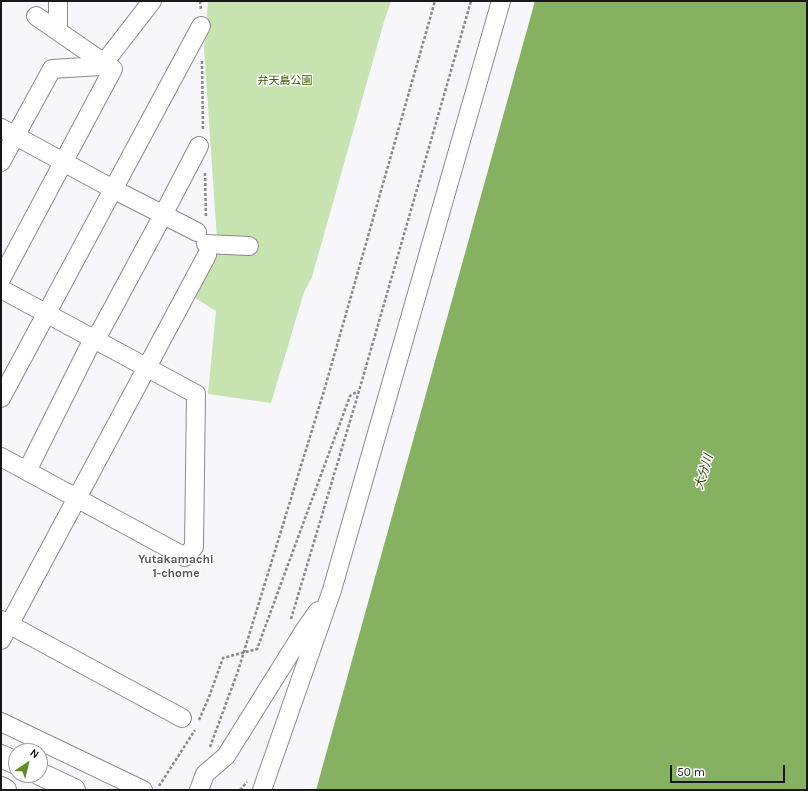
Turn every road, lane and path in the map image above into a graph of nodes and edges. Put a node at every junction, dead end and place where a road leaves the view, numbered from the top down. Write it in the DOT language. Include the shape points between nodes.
graph roads {
  1 [pos="58,1"];
  2 [pos="152,1"];
  3 [pos="200,1"];
  4 [pos="435,1"];
  5 [pos="471,1"];
  6 [pos="501,1"];
  7 [pos="36,16"];
  8 [pos="201,26"];
  9 [pos="58,31"];
  10 [pos="202,57"];
  11 [pos="104,63"];
  12 [pos="8,132"];
  13 [pos="202,140"];
  14 [pos="1,162"];
  15 [pos="64,162"];
  16 [pos="204,167"];
  17 [pos="113,189"];
  18 [pos="164,215"];
  19 [pos="203,244"];
  20 [pos="249,246"];
  21 [pos="1,279"];
  22 [pos="1,289"];
  23 [pos="46,313"];
  24 [pos="93,339"];
  25 [pos="146,367"];
  26 [pos="359,391"];
  27 [pos="1,398"];
  28 [pos="1,457"];
  29 [pos="27,471"];
  30 [pos="76,498"];
  31 [pos="332,590"];
  32 [pos="290,622"];
  33 [pos="4,628"];
  34 [pos="244,652"];
  35 [pos="182,718"];
  36 [pos="1,722"];
  37 [pos="48,778"];
  38 [pos="202,782"];
  39 [pos="255,785"];
  40 [pos="1,788"];
  41 [pos="5,790"];
  42 [pos="74,790"];
  43 [pos="143,790"];
  44 [pos="156,790"];
  45 [pos="240,790"];
  1 -- 9 [label="street"];
  2 -- 11 [label="street"];
  3 -- 8 [label="path"];
  4 -- 34 [label="path" via="324,390"];
  5 -- 26 [label="path"];
  6 -- 31 [label="street"];
  7 -- 9 [label="street"];
  8 -- 17 [label="street"];
  9 -- 11 [label="street"];
  10 -- 13 [label="path"];
  11 -- 12 [label="street" via="100,66 52,69"];
  11 -- 15 [label="street" via="113,69"];
  12 -- 14 [label="street"];
  12 -- 15 [label="street"];
  13 -- 18 [label="street"];
  15 -- 17 [label="street"];
  15 -- 21 [label="street"];
  16 -- 19 [label="path"];
  17 -- 18 [label="street"];
  17 -- 23 [label="street"];
  18 -- 19 [label="street"];
  18 -- 24 [label="street" via="101,330"];
  19 -- 20 [label="street"];
  19 -- 25 [label="street"];
  22 -- 23 [label="street"];
  23 -- 24 [label="street"];
  23 -- 27 [label="street"];
  24 -- 25 [label="street"];
  24 -- 29 [label="street"];
  25 -- 30 [label="street"];
  25 -- 30 [label="street" via="196,394 194,547 185,557"];
  26 -- 32 [label="path"];
  26 -- 34 [label="path" via="350,396 257,649"];
  28 -- 29 [label="street"];
  29 -- 30 [label="street"];
  30 -- 33 [label="street"];
  31 -- 38 [label="street" via="226,756"];
  31 -- 39 [label="street"];
  33 -- 35 [label="street"];
  34 -- 38 [label="path" via="210,747"];
  34 -- 44 [label="path" via="223,658 194,732"];
  36 -- 43 [label="street"];
  37 -- 42 [label="main road"];
  39 -- 45 [label="path"];
  40 -- 41 [label="main road"];
}
